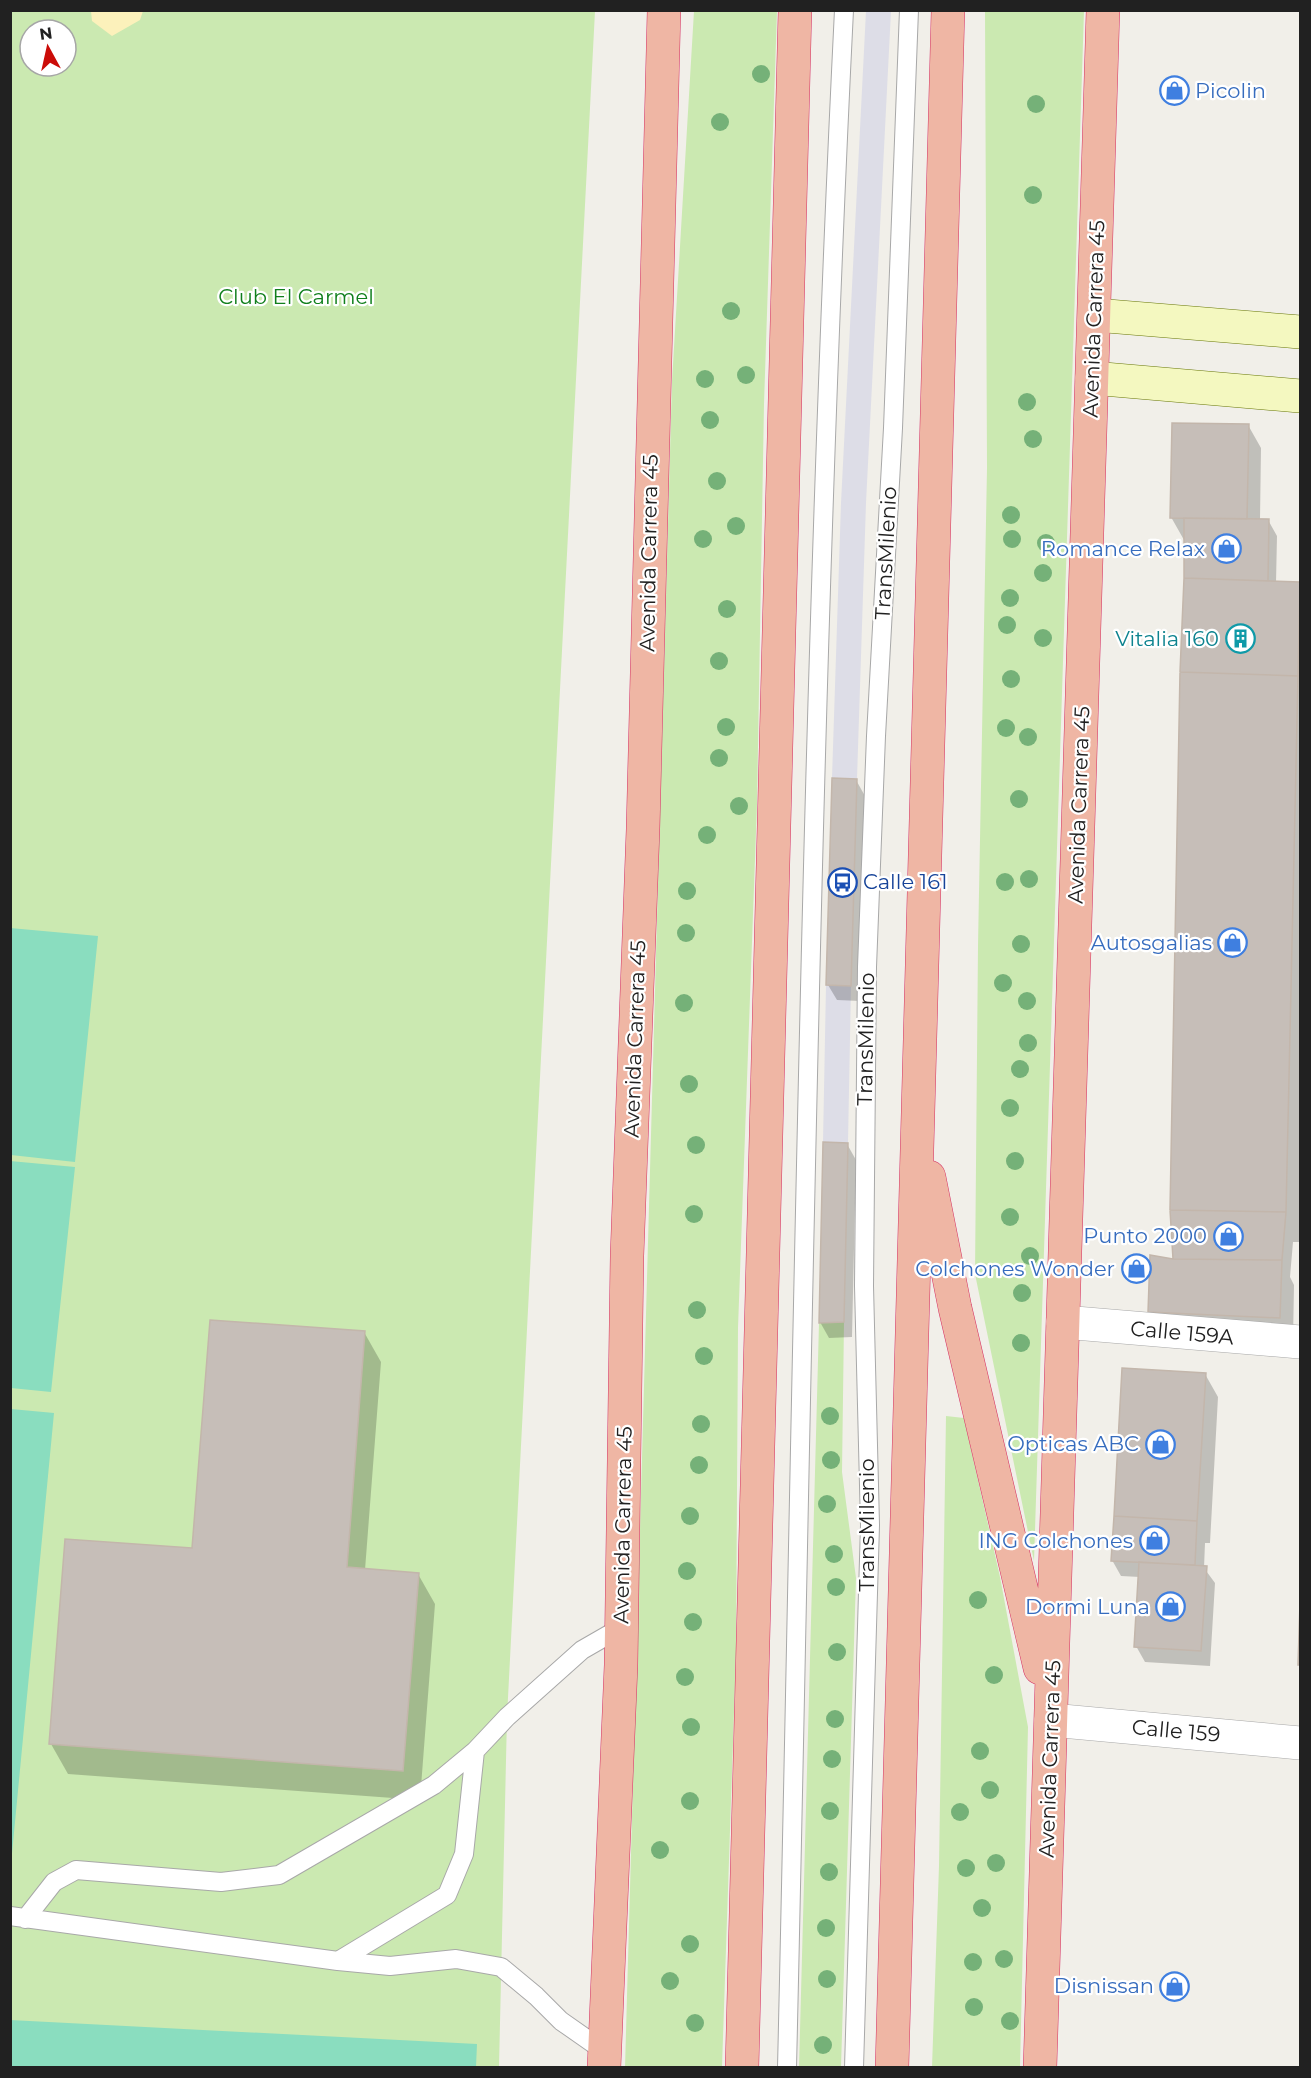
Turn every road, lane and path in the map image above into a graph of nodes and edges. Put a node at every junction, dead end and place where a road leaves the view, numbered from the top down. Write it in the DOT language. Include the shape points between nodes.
graph roads {
  1 [pos="664,10"];
  2 [pos="795,10"];
  3 [pos="844,10"];
  4 [pos="909,10"];
  5 [pos="948,10"];
  6 [pos="1103,10"];
  7 [pos="1095,315"];
  8 [pos="1300,332"];
  9 [pos="1092,378"];
  10 [pos="1300,396"];
  11 [pos="917,1114"];
  12 [pos="1064,1322"];
  13 [pos="1300,1342"];
  14 [pos="622,1627"];
  15 [pos="1051,1720"];
  16 [pos="1300,1743"];
  17 [pos="475,1751"];
  18 [pos="18,1917"];
  19 [pos="338,1961"];
  20 [pos="604,2059"];
  21 [pos="742,2067"];
  22 [pos="787,2067"];
  23 [pos="854,2067"];
  24 [pos="892,2067"];
  25 [pos="1040,2067"];
  1 -- 14 [label="highway, Avenida Carrera 45" via="643,829 627,1256"];
  2 -- 21 [label="highway"];
  3 -- 22 [label="lane" via="833,214 816,760"];
  4 -- 23 [label="lane, TransMilenio" via="867,967 864,1286 870,1526"];
  5 -- 11 [label="highway"];
  6 -- 7 [label="highway, Avenida Carrera 45"];
  7 -- 8 [label="main road"];
  7 -- 9 [label="highway, Avenida Carrera 45"];
  9 -- 10 [label="main road"];
  9 -- 12 [label="highway, Avenida Carrera 45"];
  11 -- 15 [label="highway" via="955,1308"];
  11 -- 24 [label="highway"];
  12 -- 13 [label="street, Calle 159A"];
  12 -- 15 [label="highway, Avenida Carrera 45"];
  14 -- 17 [label="lane" via="582,1650"];
  14 -- 20 [label="highway, Avenida Carrera 45"];
  15 -- 16 [label="street, Calle 159"];
  15 -- 25 [label="highway, Avenida Carrera 45"];
  17 -- 18 [label="lane" via="434,1785 279,1875 221,1882 76,1870 54,1882"];
  17 -- 19 [label="lane" via="464,1854 447,1895"];
  18 -- 19 [label="lane"];
  19 -- 20 [label="lane" via="390,1966 456,1959 501,1967"];
}
